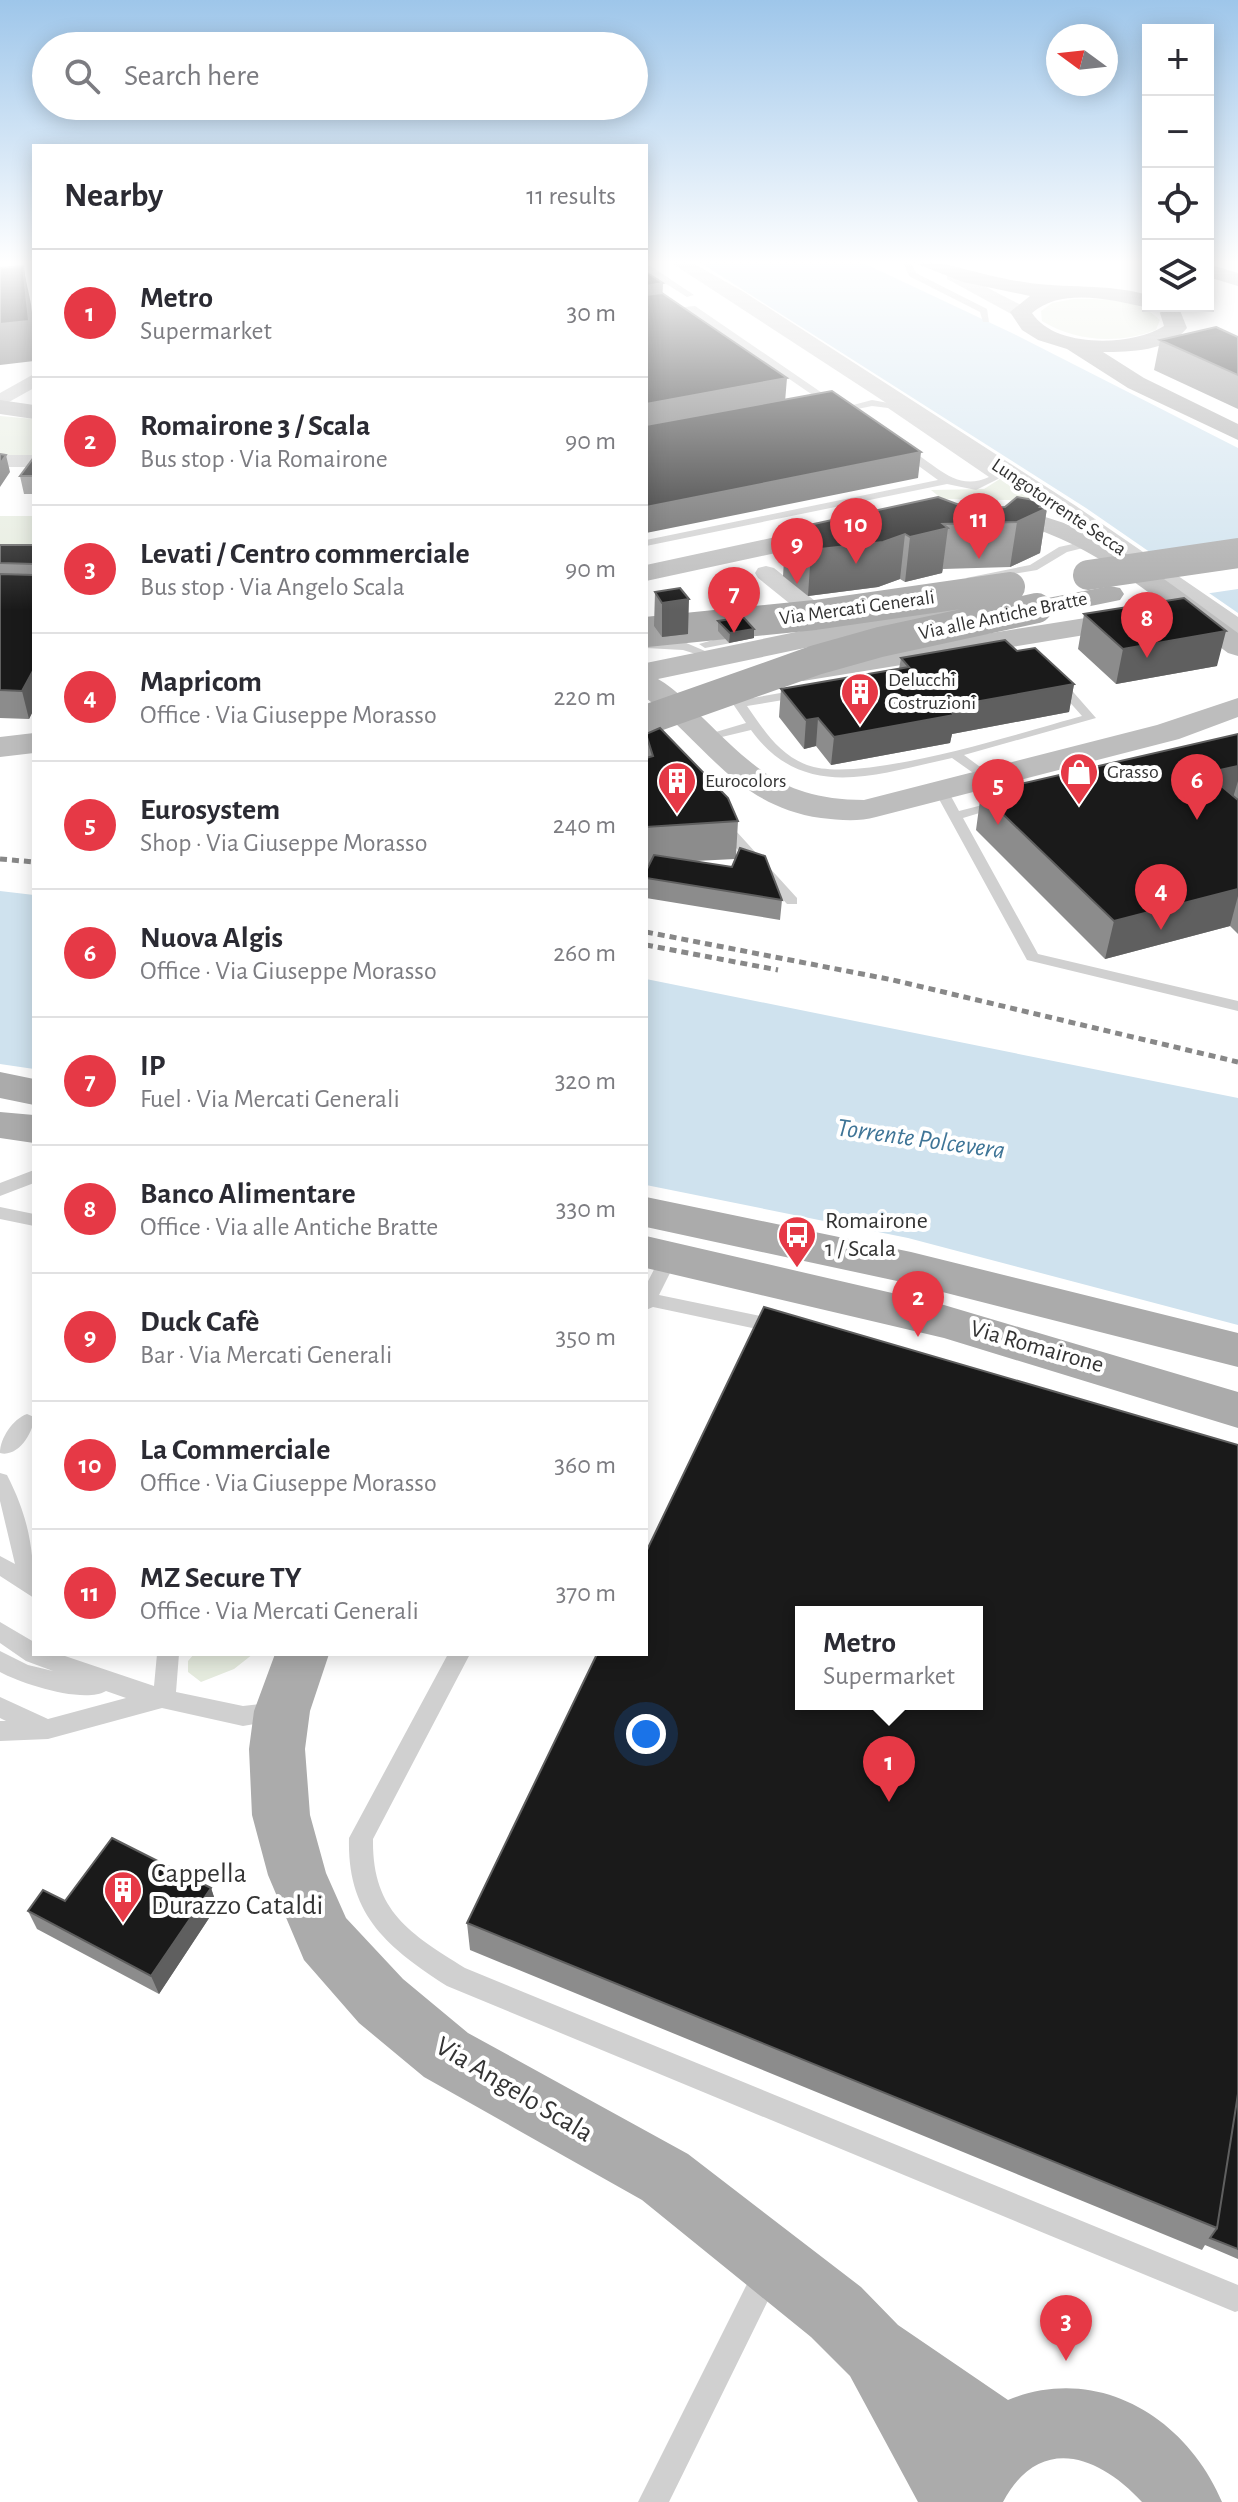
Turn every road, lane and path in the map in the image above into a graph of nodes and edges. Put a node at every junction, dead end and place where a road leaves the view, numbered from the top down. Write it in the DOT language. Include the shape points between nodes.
graph roads {
  1 [pos="792,377"];
  2 [pos="861,377"];
  3 [pos="1130,377"];
  4 [pos="32,381"];
  5 [pos="0,404"];
  6 [pos="792,407"];
  7 [pos="843,409"];
  8 [pos="32,412"];
  9 [pos="813,415"];
  10 [pos="856,418"];
  11 [pos="1238,433"];
  12 [pos="895,445"];
  13 [pos="0,461"];
  14 [pos="32,461"];
  15 [pos="947,481"];
  16 [pos="648,543"];
  17 [pos="1091,543"];
  18 [pos="1048,546"];
  19 [pos="1063,549"];
  20 [pos="1238,553"];
  21 [pos="648,573"];
  22 [pos="766,573"];
  23 [pos="1238,574"];
  24 [pos="962,579"];
  25 [pos="919,586"];
  26 [pos="891,591"];
  27 [pos="868,593"];
  28 [pos="1029,597"];
  29 [pos="807,606"];
  30 [pos="1186,611"];
  31 [pos="1238,628"];
  32 [pos="648,632"];
  33 [pos="749,633"];
  34 [pos="784,636"];
  35 [pos="724,638"];
  36 [pos="648,644"];
  37 [pos="1238,647"];
  38 [pos="703,652"];
  39 [pos="1045,669"];
  40 [pos="648,671"];
  41 [pos="773,677"];
  42 [pos="648,687"];
  43 [pos="817,691"];
  44 [pos="1238,707"];
  45 [pos="648,719"];
  46 [pos="754,725"];
  47 [pos="705,737"];
  48 [pos="954,754"];
  49 [pos="986,778"];
  50 [pos="1015,801"];
  51 [pos="947,803"];
  52 [pos="708,809"];
  53 [pos="792,901"];
  54 [pos="1238,1006"];
  55 [pos="0,1085"];
  56 [pos="32,1092"];
  57 [pos="0,1125"];
  58 [pos="32,1129"];
  59 [pos="32,1177"];
  60 [pos="32,1187"];
  61 [pos="6,1188"];
  62 [pos="648,1212"];
  63 [pos="0,1213"];
  64 [pos="32,1220"];
  65 [pos="658,1254"];
  66 [pos="648,1297"];
  67 [pos="648,1301"];
  68 [pos="804,1334"];
  69 [pos="1238,1350"];
  70 [pos="1238,1410"];
  71 [pos="27,1422"];
  72 [pos="7,1447"];
  73 [pos="0,1481"];
  74 [pos="0,1565"];
  75 [pos="32,1588"];
  76 [pos="0,1631"];
  77 [pos="32,1653"];
  78 [pos="39,1656"];
  79 [pos="168,1656"];
  80 [pos="458,1656"];
  81 [pos="0,1661"];
  82 [pos="292,1682"];
  83 [pos="120,1687"];
  84 [pos="164,1699"];
  85 [pos="0,1707"];
  86 [pos="48,1729"];
  87 [pos="0,1731"];
  88 [pos="774,2260"];
  89 [pos="1235,2298"];
  90 [pos="873,2350"];
  91 [pos="1005,2441"];
  92 [pos="1187,2500"];
  93 [pos="653,2502"];
  94 [pos="958,2502"];
  95 [pos="966,2502"];
  1 -- 6 [label="lane" via="825,399"];
  2 -- 31 [label="street, Lungotorrente Secca"];
  3 -- 11 [label="main road"];
  4 -- 5 [label="street"];
  5 -- 8 [label="main road"];
  7 -- 9 [label="lane"];
  7 -- 10 [label="lane"];
  7 -- 15 [label="lane" via="872,403 891,406 995,478 976,487"];
  12 -- 15 [label="lane"];
  13 -- 14 [label="street"];
  15 -- 16 [label="lane"];
  17 -- 19 [label="lane"];
  17 -- 21 [label="main road" via="1054,523 995,510 936,511"];
  17 -- 30 [label="main road"];
  18 -- 19 [label="lane"];
  19 -- 24 [label="lane" via="1033,568"];
  20 -- 28 [label="main road, bridge"];
  22 -- 29 [label="street"];
  23 -- 28 [label="main road, Via alle Antiche Bratte"];
  25 -- 26 [label="lane"];
  27 -- 29 [label="lane"];
  28 -- 32 [label="main road, Via Mercati Generali, bridge"];
  28 -- 34 [label="main road"];
  28 -- 41 [label="main road, Via alle Antiche Bratte, bridge"];
  29 -- 34 [label="lane" via="766,614"];
  30 -- 37 [label="main road"];
  30 -- 41 [label="main road, Via alle Antiche Bratte, bridge"];
  33 -- 34 [label="lane"];
  34 -- 38 [label="main road"];
  35 -- 38 [label="lane" via="711,637"];
  36 -- 38 [label="lane"];
  38 -- 40 [label="main road"];
  39 -- 48 [label="lane" via="1090,718"];
  41 -- 45 [label="main road, Via alle Antiche Bratte, bridge"];
  42 -- 47 [label="main road"];
  43 -- 46 [label="lane" via="739,704"];
  44 -- 49 [label="main road" via="1141,746"];
  46 -- 47 [label="lane"];
  46 -- 48 [label="lane" via="780,756 820,773 843,774"];
  47 -- 51 [label="main road" via="759,788 802,805 864,810"];
  48 -- 49 [label="lane"];
  49 -- 51 [label="main road"];
  50 -- 51 [label="lane"];
  51 -- 54 [label="lane" via="1032,957"];
  52 -- 53 [label="lane"];
  55 -- 56 [label="main road"];
  57 -- 58 [label="main road"];
  59 -- 61 [label="lane"];
  60 -- 61 [label="lane"];
  62 -- 69 [label="main road" via="911,1268"];
  63 -- 64 [label="lane"];
  65 -- 66 [label="lane"];
  65 -- 70 [label="main road, Via Romairone" via="865,1299 1126,1372"];
  67 -- 68 [label="lane"];
  71 -- 72 [label="lane"];
  73 -- 75 [label="lane" via="13,1507"];
  74 -- 75 [label="lane"];
  76 -- 77 [label="lane"];
  78 -- 83 [label="lane"];
  79 -- 84 [label="lane"];
  80 -- 89 [label="lane" via="361,1838 357,1867 366,1892 398,1937 456,1977"];
  81 -- 83 [label="lane" via="57,1683"];
  82 -- 84 [label="lane" via="243,1716"];
  82 -- 88 [label="main road, Via Angelo Scala" via="277,1749 281,1815 297,1875 325,1939 381,2001 446,2055 665,2177"];
  83 -- 84 [label="lane"];
  84 -- 86 [label="lane"];
  85 -- 86 [label="lane"];
  86 -- 87 [label="lane"];
  88 -- 90 [label="main road, Via Angelo Scala"];
  88 -- 93 [label="lane"];
  90 -- 91 [label="main road, Via Angelo Scala"];
  90 -- 94 [label="main road, Via Angelo Scala"];
  91 -- 92 [label="main road" via="1039,2424 1077,2422 1116,2434 1152,2460"];
  91 -- 95 [label="main road" via="979,2471"];
}
